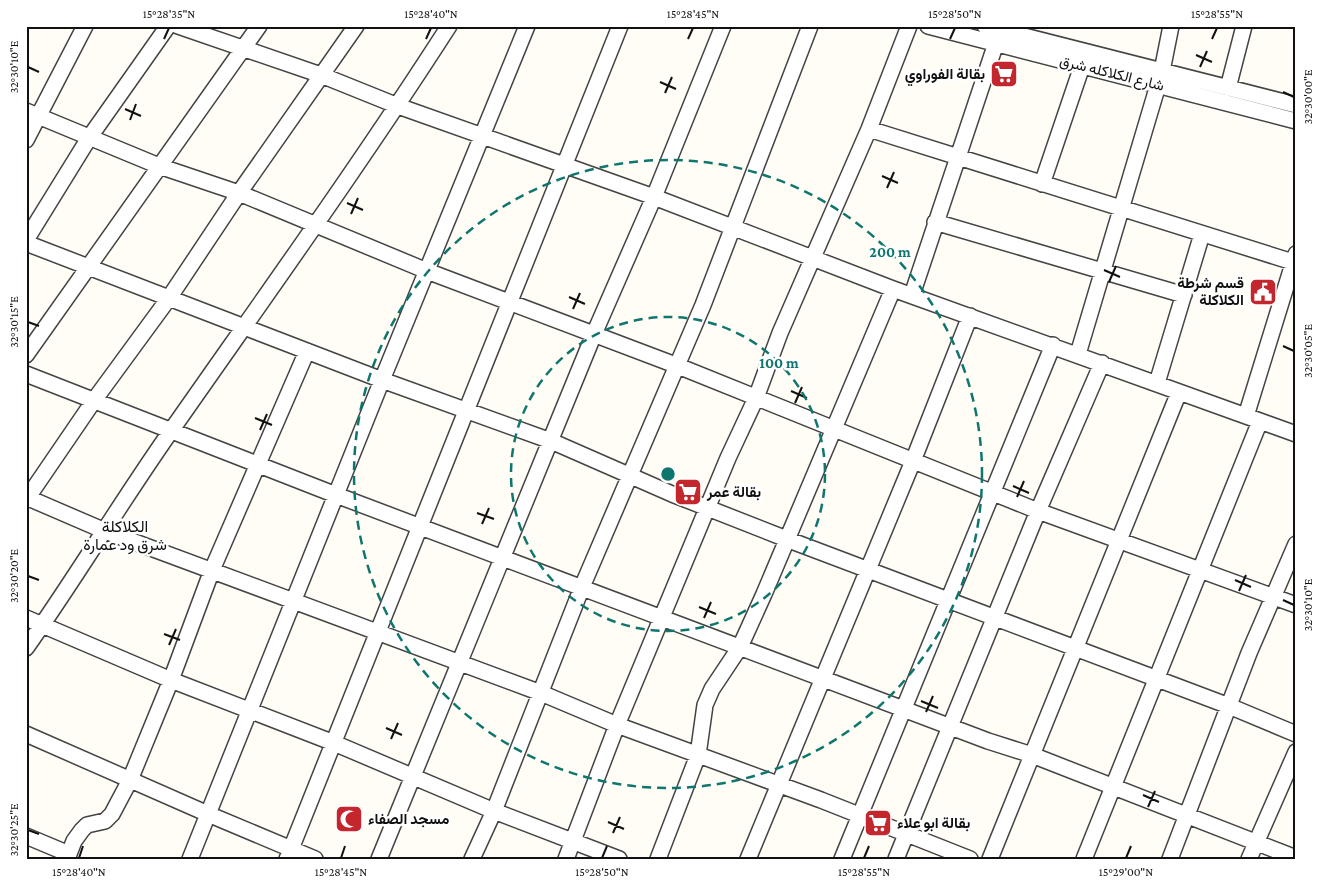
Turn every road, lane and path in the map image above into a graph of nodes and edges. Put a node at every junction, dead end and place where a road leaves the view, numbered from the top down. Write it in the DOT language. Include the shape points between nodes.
graph roads {
  1 [pos="84,26"];
  2 [pos="168,26"];
  3 [pos="178,26"];
  4 [pos="259,26"];
  5 [pos="356,26"];
  6 [pos="449,26"];
  7 [pos="527,26"];
  8 [pos="620,26"];
  9 [pos="723,26"];
  10 [pos="810,26"];
  11 [pos="909,26"];
  12 [pos="928,26"];
  13 [pos="985,26"];
  14 [pos="1171,26"];
  15 [pos="1244,26"];
  16 [pos="1002,34"];
  17 [pos="244,48"];
  18 [pos="1082,66"];
  19 [pos="321,76"];
  20 [pos="1160,78"];
  21 [pos="1228,88"];
  22 [pos="1296,105"];
  23 [pos="398,106"];
  24 [pos="32,114"];
  25 [pos="1296,121"];
  26 [pos="869,129"];
  27 [pos="482,135"];
  28 [pos="89,138"];
  29 [pos="26,140"];
  30 [pos="958,157"];
  31 [pos="159,166"];
  32 [pos="565,167"];
  33 [pos="1042,184"];
  34 [pos="239,193"];
  35 [pos="654,198"];
  36 [pos="1120,208"];
  37 [pos="935,222"];
  38 [pos="314,226"];
  39 [pos="732,229"];
  40 [pos="1202,234"];
  41 [pos="26,241"];
  42 [pos="813,260"];
  43 [pos="1295,260"];
  44 [pos="90,266"];
  45 [pos="1102,270"];
  46 [pos="428,272"];
  47 [pos="893,289"];
  48 [pos="912,295"];
  49 [pos="1184,295"];
  50 [pos="169,298"];
  51 [pos="510,304"];
  52 [pos="970,316"];
  53 [pos="245,328"];
  54 [pos="594,334"];
  55 [pos="1053,345"];
  56 [pos="307,351"];
  57 [pos="1078,354"];
  58 [pos="26,355"];
  59 [pos="1102,363"];
  60 [pos="678,366"];
  61 [pos="26,374"];
  62 [pos="382,380"];
  63 [pos="1157,383"];
  64 [pos="1179,392"];
  65 [pos="756,398"];
  66 [pos="95,399"];
  67 [pos="466,411"];
  68 [pos="1253,418"];
  69 [pos="172,429"];
  70 [pos="834,429"];
  71 [pos="1296,434"];
  72 [pos="551,441"];
  73 [pos="913,461"];
  74 [pos="258,465"];
  75 [pos="630,476"];
  76 [pos="992,492"];
  77 [pos="336,496"];
  78 [pos="27,498"];
  79 [pos="708,508"];
  80 [pos="1038,511"];
  81 [pos="418,526"];
  82 [pos="105,531"];
  83 [pos="789,540"];
  84 [pos="1120,540"];
  85 [pos="1296,544"];
  86 [pos="503,557"];
  87 [pos="1200,568"];
  88 [pos="212,570"];
  89 [pos="868,570"];
  90 [pos="582,587"];
  91 [pos="1273,596"];
  92 [pos="294,600"];
  93 [pos="947,601"];
  94 [pos="1296,605"];
  95 [pos="26,618"];
  96 [pos="662,618"];
  97 [pos="995,620"];
  98 [pos="43,625"];
  99 [pos="376,633"];
  100 [pos="740,647"];
  101 [pos="26,648"];
  102 [pos="1075,650"];
  103 [pos="459,662"];
  104 [pos="822,679"];
  105 [pos="1155,679"];
  106 [pos="171,680"];
  107 [pos="541,693"];
  108 [pos="1229,706"];
  109 [pos="903,708"];
  110 [pos="249,711"];
  111 [pos="617,725"];
  112 [pos="951,726"];
  113 [pos="26,734"];
  114 [pos="1296,734"];
  115 [pos="334,743"];
  116 [pos="1296,752"];
  117 [pos="698,755"];
  118 [pos="1032,755"];
  119 [pos="414,778"];
  120 [pos="130,780"];
  121 [pos="778,784"];
  122 [pos="1113,787"];
  123 [pos="494,811"];
  124 [pos="208,814"];
  125 [pos="860,815"];
  126 [pos="1187,816"];
  127 [pos="906,834"];
  128 [pos="26,836"];
  129 [pos="574,841"];
  130 [pos="1256,843"];
  131 [pos="289,853"];
  132 [pos="68,856"];
  133 [pos="1296,858"];
  134 [pos="190,859"];
  135 [pos="315,859"];
  136 [pos="378,859"];
  137 [pos="472,859"];
  138 [pos="566,859"];
  139 [pos="619,859"];
  140 [pos="658,859"];
  141 [pos="748,859"];
  142 [pos="842,859"];
  143 [pos="896,859"];
  144 [pos="970,859"];
  145 [pos="990,859"];
  146 [pos="1084,859"];
  147 [pos="1170,859"];
  148 [pos="1249,859"];
  1 -- 24 [label="street"];
  2 -- 28 [label="street"];
  3 -- 17 [label="street"];
  4 -- 17 [label="street"];
  5 -- 19 [label="street"];
  6 -- 23 [label="street"];
  7 -- 27 [label="street"];
  8 -- 32 [label="street"];
  9 -- 35 [label="street"];
  10 -- 39 [label="street"];
  11 -- 26 [label="street"];
  12 -- 16 [label="street, شارع الكلاكله شرق"];
  13 -- 16 [label="street, شارع الكلاكله شرق"];
  14 -- 20 [label="street"];
  15 -- 21 [label="street"];
  16 -- 18 [label="street, شارع الكلاكله شرق"];
  16 -- 20 [label="street, شارع الكلاكله شرق"];
  16 -- 30 [label="street"];
  17 -- 19 [label="street"];
  17 -- 31 [label="street"];
  18 -- 20 [label="street, شارع الكلاكله شرق"];
  18 -- 33 [label="street"];
  19 -- 23 [label="street"];
  19 -- 34 [label="street"];
  20 -- 21 [label="street, شارع الكلاكله شرق"];
  20 -- 25 [label="street, شارع الكلاكله شرق"];
  20 -- 36 [label="street"];
  21 -- 22 [label="street, شارع الكلاكله شرق"];
  23 -- 27 [label="street"];
  23 -- 38 [label="street"];
  24 -- 28 [label="street"];
  24 -- 29 [label="street"];
  26 -- 30 [label="street"];
  26 -- 42 [label="street"];
  27 -- 32 [label="street"];
  27 -- 46 [label="street"];
  28 -- 31 [label="street"];
  28 -- 41 [label="street"];
  30 -- 33 [label="street"];
  30 -- 37 [label="street"];
  31 -- 34 [label="street"];
  31 -- 44 [label="street"];
  32 -- 35 [label="street"];
  32 -- 51 [label="street"];
  33 -- 36 [label="street"];
  34 -- 38 [label="street"];
  34 -- 50 [label="street"];
  35 -- 39 [label="street"];
  35 -- 54 [label="street"];
  36 -- 40 [label="street"];
  36 -- 45 [label="street"];
  37 -- 45 [label="street"];
  37 -- 48 [label="street"];
  38 -- 46 [label="street"];
  38 -- 53 [label="street"];
  39 -- 42 [label="street"];
  39 -- 60 [label="street"];
  40 -- 43 [label="street"];
  40 -- 49 [label="street"];
  41 -- 44 [label="street"];
  42 -- 47 [label="street"];
  42 -- 65 [label="street" via="780,333"];
  43 -- 68 [label="street"];
  44 -- 50 [label="street"];
  44 -- 58 [label="street"];
  45 -- 49 [label="street"];
  45 -- 57 [label="street"];
  46 -- 51 [label="street"];
  46 -- 62 [label="street"];
  47 -- 48 [label="street"];
  47 -- 70 [label="street"];
  48 -- 52 [label="street"];
  49 -- 63 [label="street"];
  50 -- 53 [label="street"];
  50 -- 66 [label="street"];
  51 -- 54 [label="street"];
  51 -- 67 [label="street"];
  52 -- 55 [label="street"];
  52 -- 73 [label="street"];
  53 -- 56 [label="street"];
  53 -- 69 [label="street"];
  54 -- 60 [label="street"];
  54 -- 72 [label="street"];
  55 -- 57 [label="street"];
  55 -- 76 [label="street"];
  56 -- 62 [label="street"];
  56 -- 74 [label="street"];
  57 -- 59 [label="street"];
  59 -- 63 [label="street"];
  59 -- 80 [label="street"];
  60 -- 65 [label="street"];
  60 -- 75 [label="street"];
  61 -- 66 [label="street"];
  62 -- 67 [label="street"];
  62 -- 77 [label="street"];
  63 -- 64 [label="street"];
  64 -- 68 [label="street"];
  64 -- 84 [label="street"];
  65 -- 70 [label="street"];
  65 -- 79 [label="street"];
  66 -- 69 [label="street"];
  66 -- 78 [label="street"];
  67 -- 72 [label="street"];
  67 -- 81 [label="street"];
  68 -- 71 [label="street"];
  68 -- 87 [label="street"];
  69 -- 74 [label="street"];
  69 -- 82 [label="street"];
  70 -- 73 [label="street"];
  70 -- 83 [label="street"];
  72 -- 75 [label="street"];
  72 -- 86 [label="street"];
  73 -- 76 [label="street"];
  73 -- 89 [label="street"];
  74 -- 77 [label="street"];
  74 -- 88 [label="street"];
  75 -- 79 [label="street"];
  75 -- 90 [label="street"];
  76 -- 80 [label="street"];
  76 -- 93 [label="street"];
  77 -- 81 [label="street"];
  77 -- 92 [label="street"];
  78 -- 82 [label="street"];
  79 -- 83 [label="street"];
  79 -- 96 [label="street"];
  80 -- 84 [label="street"];
  80 -- 97 [label="street"];
  81 -- 86 [label="street"];
  81 -- 99 [label="street"];
  82 -- 88 [label="street"];
  82 -- 98 [label="street"];
  83 -- 89 [label="street"];
  83 -- 100 [label="street"];
  84 -- 87 [label="street"];
  84 -- 102 [label="street"];
  85 -- 91 [label="street"];
  86 -- 90 [label="street"];
  86 -- 103 [label="street"];
  87 -- 91 [label="street"];
  87 -- 105 [label="street"];
  88 -- 92 [label="street"];
  88 -- 106 [label="street"];
  89 -- 93 [label="street"];
  89 -- 104 [label="street"];
  90 -- 96 [label="street"];
  90 -- 107 [label="street"];
  91 -- 94 [label="street"];
  91 -- 108 [label="street"];
  92 -- 99 [label="street"];
  92 -- 110 [label="street"];
  93 -- 97 [label="street"];
  93 -- 109 [label="street"];
  95 -- 98 [label="street"];
  96 -- 100 [label="street"];
  96 -- 111 [label="street"];
  97 -- 102 [label="street"];
  97 -- 112 [label="street"];
  98 -- 101 [label="street"];
  98 -- 106 [label="street"];
  99 -- 103 [label="street"];
  99 -- 115 [label="street"];
  100 -- 104 [label="street"];
  100 -- 117 [label="street" via="705,705"];
  102 -- 105 [label="street"];
  102 -- 118 [label="street"];
  103 -- 107 [label="street"];
  103 -- 119 [label="street"];
  104 -- 109 [label="street"];
  104 -- 121 [label="street"];
  105 -- 108 [label="street"];
  105 -- 122 [label="street"];
  106 -- 110 [label="street"];
  106 -- 120 [label="street"];
  107 -- 111 [label="street"];
  107 -- 123 [label="street"];
  108 -- 114 [label="street"];
  108 -- 126 [label="street"];
  109 -- 112 [label="street"];
  109 -- 125 [label="street"];
  110 -- 115 [label="street"];
  110 -- 124 [label="street"];
  111 -- 117 [label="street"];
  111 -- 129 [label="street"];
  112 -- 118 [label="street"];
  112 -- 127 [label="street"];
  113 -- 120 [label="street"];
  115 -- 119 [label="street"];
  115 -- 131 [label="street"];
  116 -- 130 [label="street"];
  117 -- 121 [label="street"];
  117 -- 140 [label="street"];
  118 -- 122 [label="street"];
  118 -- 145 [label="street"];
  119 -- 123 [label="street"];
  119 -- 136 [label="street"];
  120 -- 124 [label="street"];
  120 -- 132 [label="street" via="112,814 104,821 87,825 74,841"];
  121 -- 125 [label="street"];
  121 -- 141 [label="street"];
  122 -- 126 [label="street"];
  122 -- 146 [label="street"];
  123 -- 129 [label="street"];
  123 -- 137 [label="street"];
  124 -- 131 [label="street"];
  124 -- 134 [label="street"];
  125 -- 127 [label="street"];
  125 -- 142 [label="street"];
  126 -- 130 [label="street"];
  126 -- 147 [label="street"];
  127 -- 143 [label="street"];
  127 -- 144 [label="street"];
  128 -- 132 [label="street"];
  129 -- 138 [label="street"];
  129 -- 139 [label="street"];
  130 -- 133 [label="street"];
  130 -- 148 [label="street"];
  131 -- 135 [label="street"];
}
